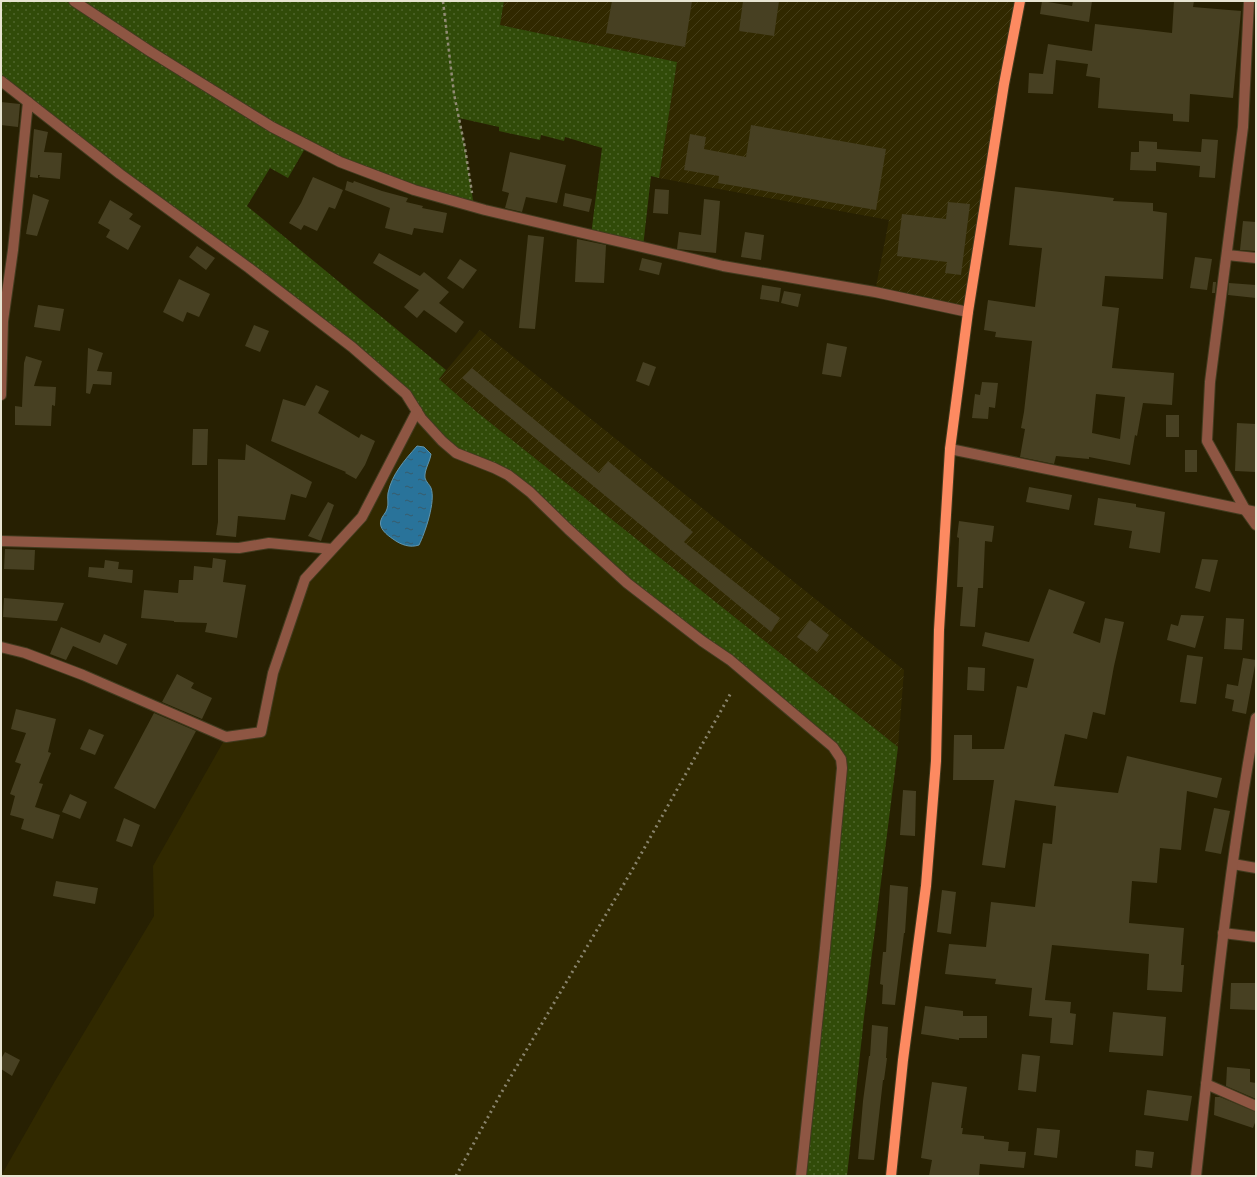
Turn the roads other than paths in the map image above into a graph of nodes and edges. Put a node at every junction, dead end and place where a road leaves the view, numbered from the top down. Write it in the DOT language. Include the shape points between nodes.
graph roads {
  1 [pos="74,1"];
  2 [pos="1020,1"];
  3 [pos="1249,1"];
  4 [pos="1,81"];
  5 [pos="28,102"];
  6 [pos="1227,255"];
  7 [pos="1256,258"];
  8 [pos="968,312"];
  9 [pos="1,395"];
  10 [pos="417,411"];
  11 [pos="950,449"];
  12 [pos="1251,512"];
  13 [pos="1256,524"];
  14 [pos="1,540"];
  15 [pos="332,549"];
  16 [pos="1,647"];
  17 [pos="1256,718"];
  18 [pos="1233,864"];
  19 [pos="1256,868"];
  20 [pos="1223,933"];
  21 [pos="1256,938"];
  22 [pos="1206,1084"];
  23 [pos="1256,1106"];
  24 [pos="801,1176"];
  25 [pos="890,1176"];
  26 [pos="1196,1176"];
  1 -- 8 [label="street" via="272,127 340,162 414,190 474,207 723,266 875,292"];
  2 -- 8 [label="main road" via="1004,84"];
  3 -- 6 [label="street" via="1243,127"];
  4 -- 5 [label="street"];
  5 -- 9 [label="street" via="3,322"];
  5 -- 10 [label="street" via="352,347 406,394"];
  6 -- 7 [label="street"];
  6 -- 12 [label="street" via="1210,382 1207,441"];
  8 -- 11 [label="main road"];
  10 -- 15 [label="street" via="362,517"];
  10 -- 24 [label="street" via="442,441 456,453 508,475 530,492 627,583 762,686 833,746 840,759 840,795"];
  11 -- 12 [label="street"];
  11 -- 25 [label="main road" via="939,630 936,761 926,886"];
  12 -- 13 [label="street"];
  14 -- 15 [label="street" via="238,548 269,543"];
  15 -- 16 [label="street" via="305,579 273,673 261,732 226,737 83,675 25,653"];
  17 -- 18 [label="street"];
  18 -- 19 [label="street"];
  18 -- 20 [label="street"];
  20 -- 21 [label="street"];
  20 -- 22 [label="street"];
  22 -- 23 [label="street"];
  22 -- 26 [label="street"];
}
